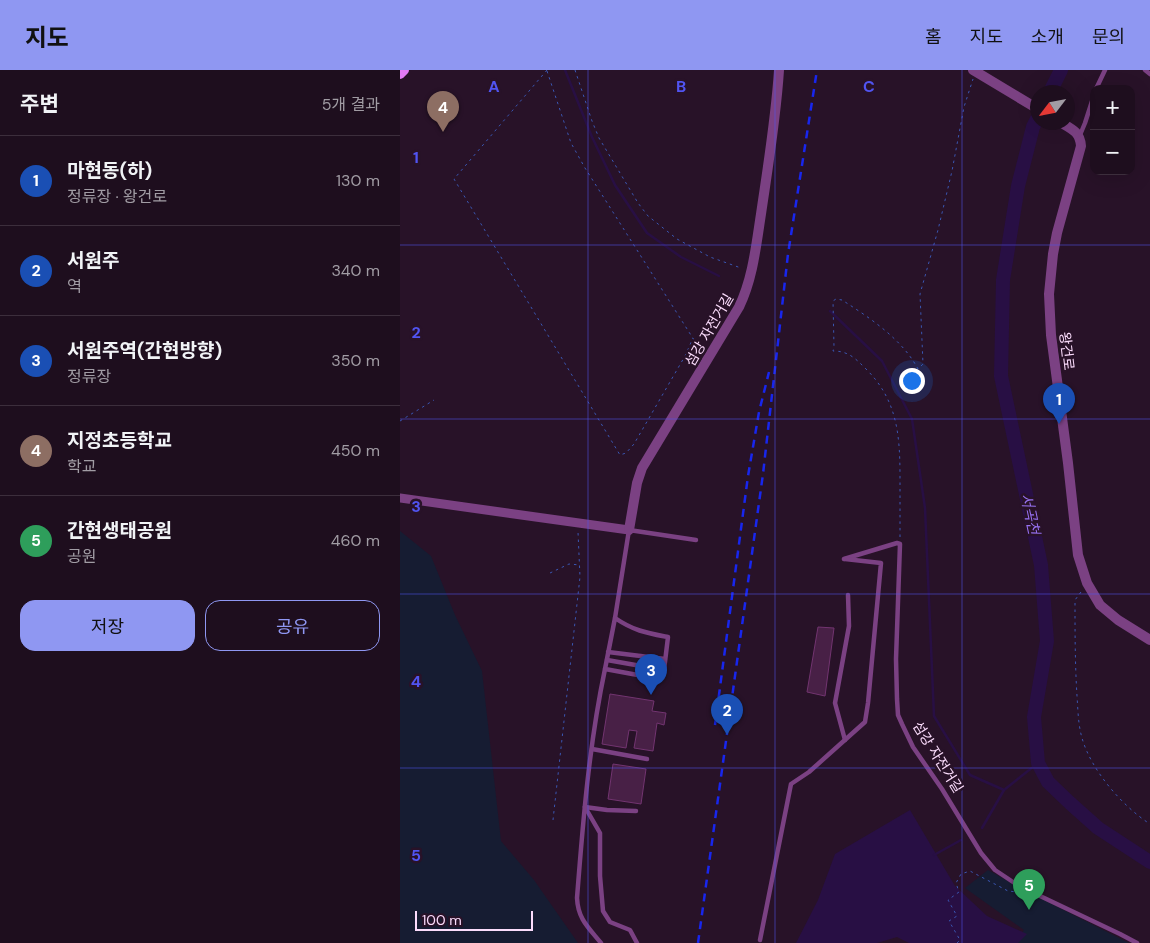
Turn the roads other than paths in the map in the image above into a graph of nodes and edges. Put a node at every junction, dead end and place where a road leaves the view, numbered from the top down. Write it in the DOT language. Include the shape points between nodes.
graph roads {
  1 [pos="404,70"];
  2 [pos="779,70"];
  3 [pos="1105,70"];
  4 [pos="1144,70"];
  5 [pos="974,71"];
  6 [pos="400,74"];
  7 [pos="1150,74"];
  8 [pos="1098,85"];
  9 [pos="1030,104"];
  10 [pos="1090,107"];
  11 [pos="1072,130"];
  12 [pos="1076,133"];
  13 [pos="400,498"];
  14 [pos="628,530"];
  15 [pos="696,540"];
  16 [pos="848,595"];
  17 [pos="615,618"];
  18 [pos="1150,640"];
  19 [pos="608,652"];
  20 [pos="665,659"];
  21 [pos="607,660"];
  22 [pos="605,669"];
  23 [pos="664,670"];
  24 [pos="845,740"];
  25 [pos="592,749"];
  26 [pos="647,759"];
  27 [pos="585,806"];
  28 [pos="636,811"];
  29 [pos="760,940"];
  30 [pos="601,943"];
  31 [pos="637,943"];
  32 [pos="1137,943"];
  1 -- 6 [label="main road"];
  2 -- 14 [label="street, 섬강 자전거길" via="752,272 746,293 642,468"];
  3 -- 8 [label="lane"];
  4 -- 7 [label="lane"];
  5 -- 9 [label="street"];
  10 -- 12 [label="lane" via="1085,123"];
  11 -- 12 [label="street"];
  12 -- 18 [label="street, 왕건로" via="1081,146 1057,233 1049,314 1078,555 1087,583 1100,605"];
  13 -- 14 [label="street"];
  14 -- 15 [label="lane"];
  14 -- 17 [label="lane"];
  16 -- 24 [label="lane" via="849,626 835,703"];
  17 -- 19 [label="lane"];
  17 -- 20 [label="lane" via="638,631 668,637"];
  19 -- 20 [label="lane"];
  19 -- 21 [label="lane"];
  20 -- 23 [label="lane"];
  21 -- 22 [label="lane"];
  21 -- 23 [label="lane"];
  22 -- 23 [label="lane" via="657,679"];
  22 -- 25 [label="lane"];
  24 -- 29 [label="lane" via="791,784"];
  24 -- 32 [label="lane, 섬강 자전거길" via="865,722 881,563 844,559 897,543 900,544 896,659 898,715 913,747 995,870 1024,888"];
  25 -- 26 [label="lane"];
  25 -- 27 [label="lane"];
  27 -- 28 [label="lane"];
  27 -- 30 [label="lane" via="578,907 580,916"];
  27 -- 31 [label="lane" via="600,833 602,911 610,922 630,930"];
}
